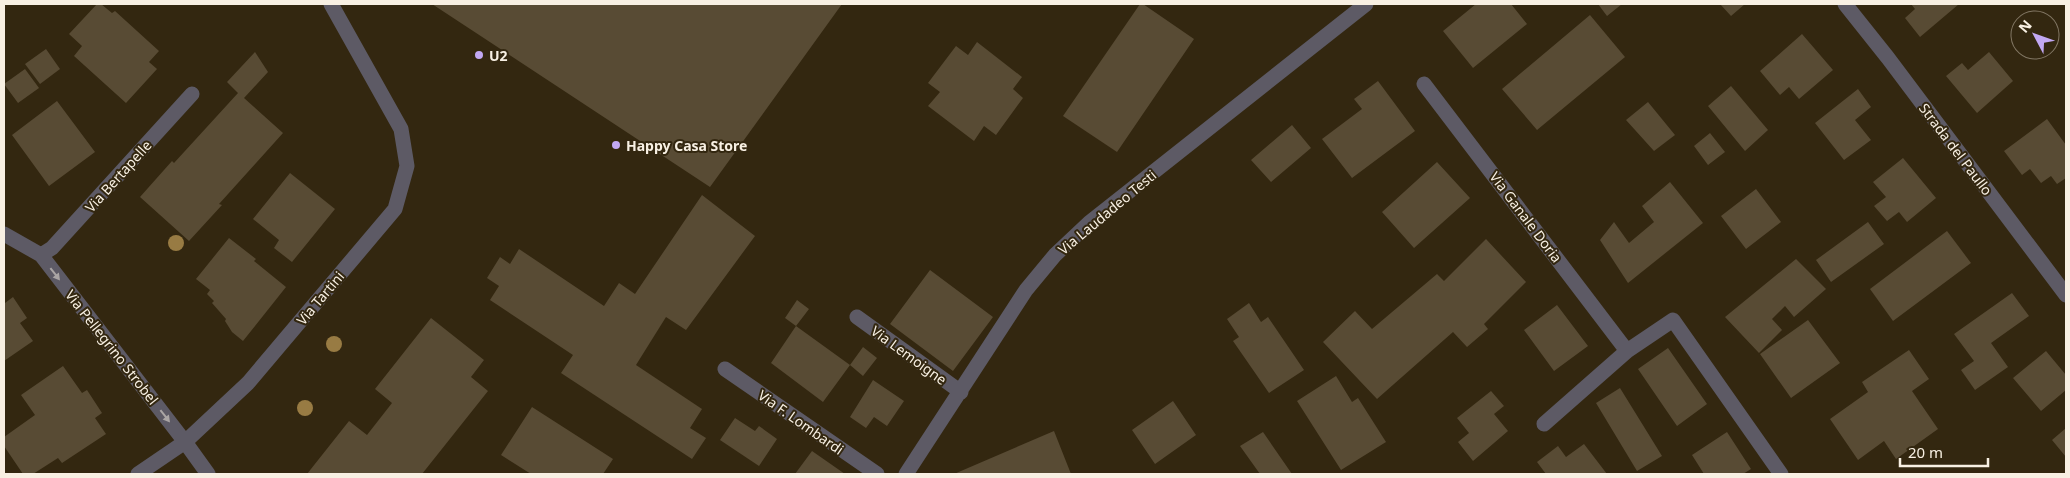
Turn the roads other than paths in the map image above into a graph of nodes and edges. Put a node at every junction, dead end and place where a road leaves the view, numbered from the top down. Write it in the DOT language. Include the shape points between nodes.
graph roads {
  1 [pos="331,4"];
  2 [pos="1366,4"];
  3 [pos="1845,4"];
  4 [pos="1424,84"];
  5 [pos="192,94"];
  6 [pos="4,234"];
  7 [pos="41,255"];
  8 [pos="2066,295"];
  9 [pos="857,317"];
  10 [pos="1627,351"];
  11 [pos="725,369"];
  12 [pos="961,392"];
  13 [pos="1544,424"];
  14 [pos="186,442"];
  15 [pos="138,474"];
  16 [pos="208,474"];
  17 [pos="877,474"];
  18 [pos="906,474"];
  19 [pos="1781,474"];
  1 -- 14 [label="street, Via Tartini" via="401,129 407,166 395,209 248,383"];
  2 -- 12 [label="street, Via Laudadeo Testi" via="1071,238 1026,290"];
  3 -- 8 [label="street, Strada del Paullo"];
  4 -- 10 [label="street, Via Ganale Doria"];
  5 -- 7 [label="street, Via Bertapelle" via="52,248"];
  6 -- 7 [label="street, Via Pellegrino Strobel"];
  7 -- 14 [label="street, Via Pellegrino Strobel, one-way"];
  9 -- 12 [label="street, Via Lemoigne"];
  10 -- 13 [label="street"];
  10 -- 19 [label="street" via="1673,320"];
  11 -- 17 [label="street, Via F. Lombardi"];
  12 -- 18 [label="street, Via Laudadeo Testi"];
  14 -- 15 [label="street, Via Tartini"];
  14 -- 16 [label="street, Via Pellegrino Strobel"];
}
